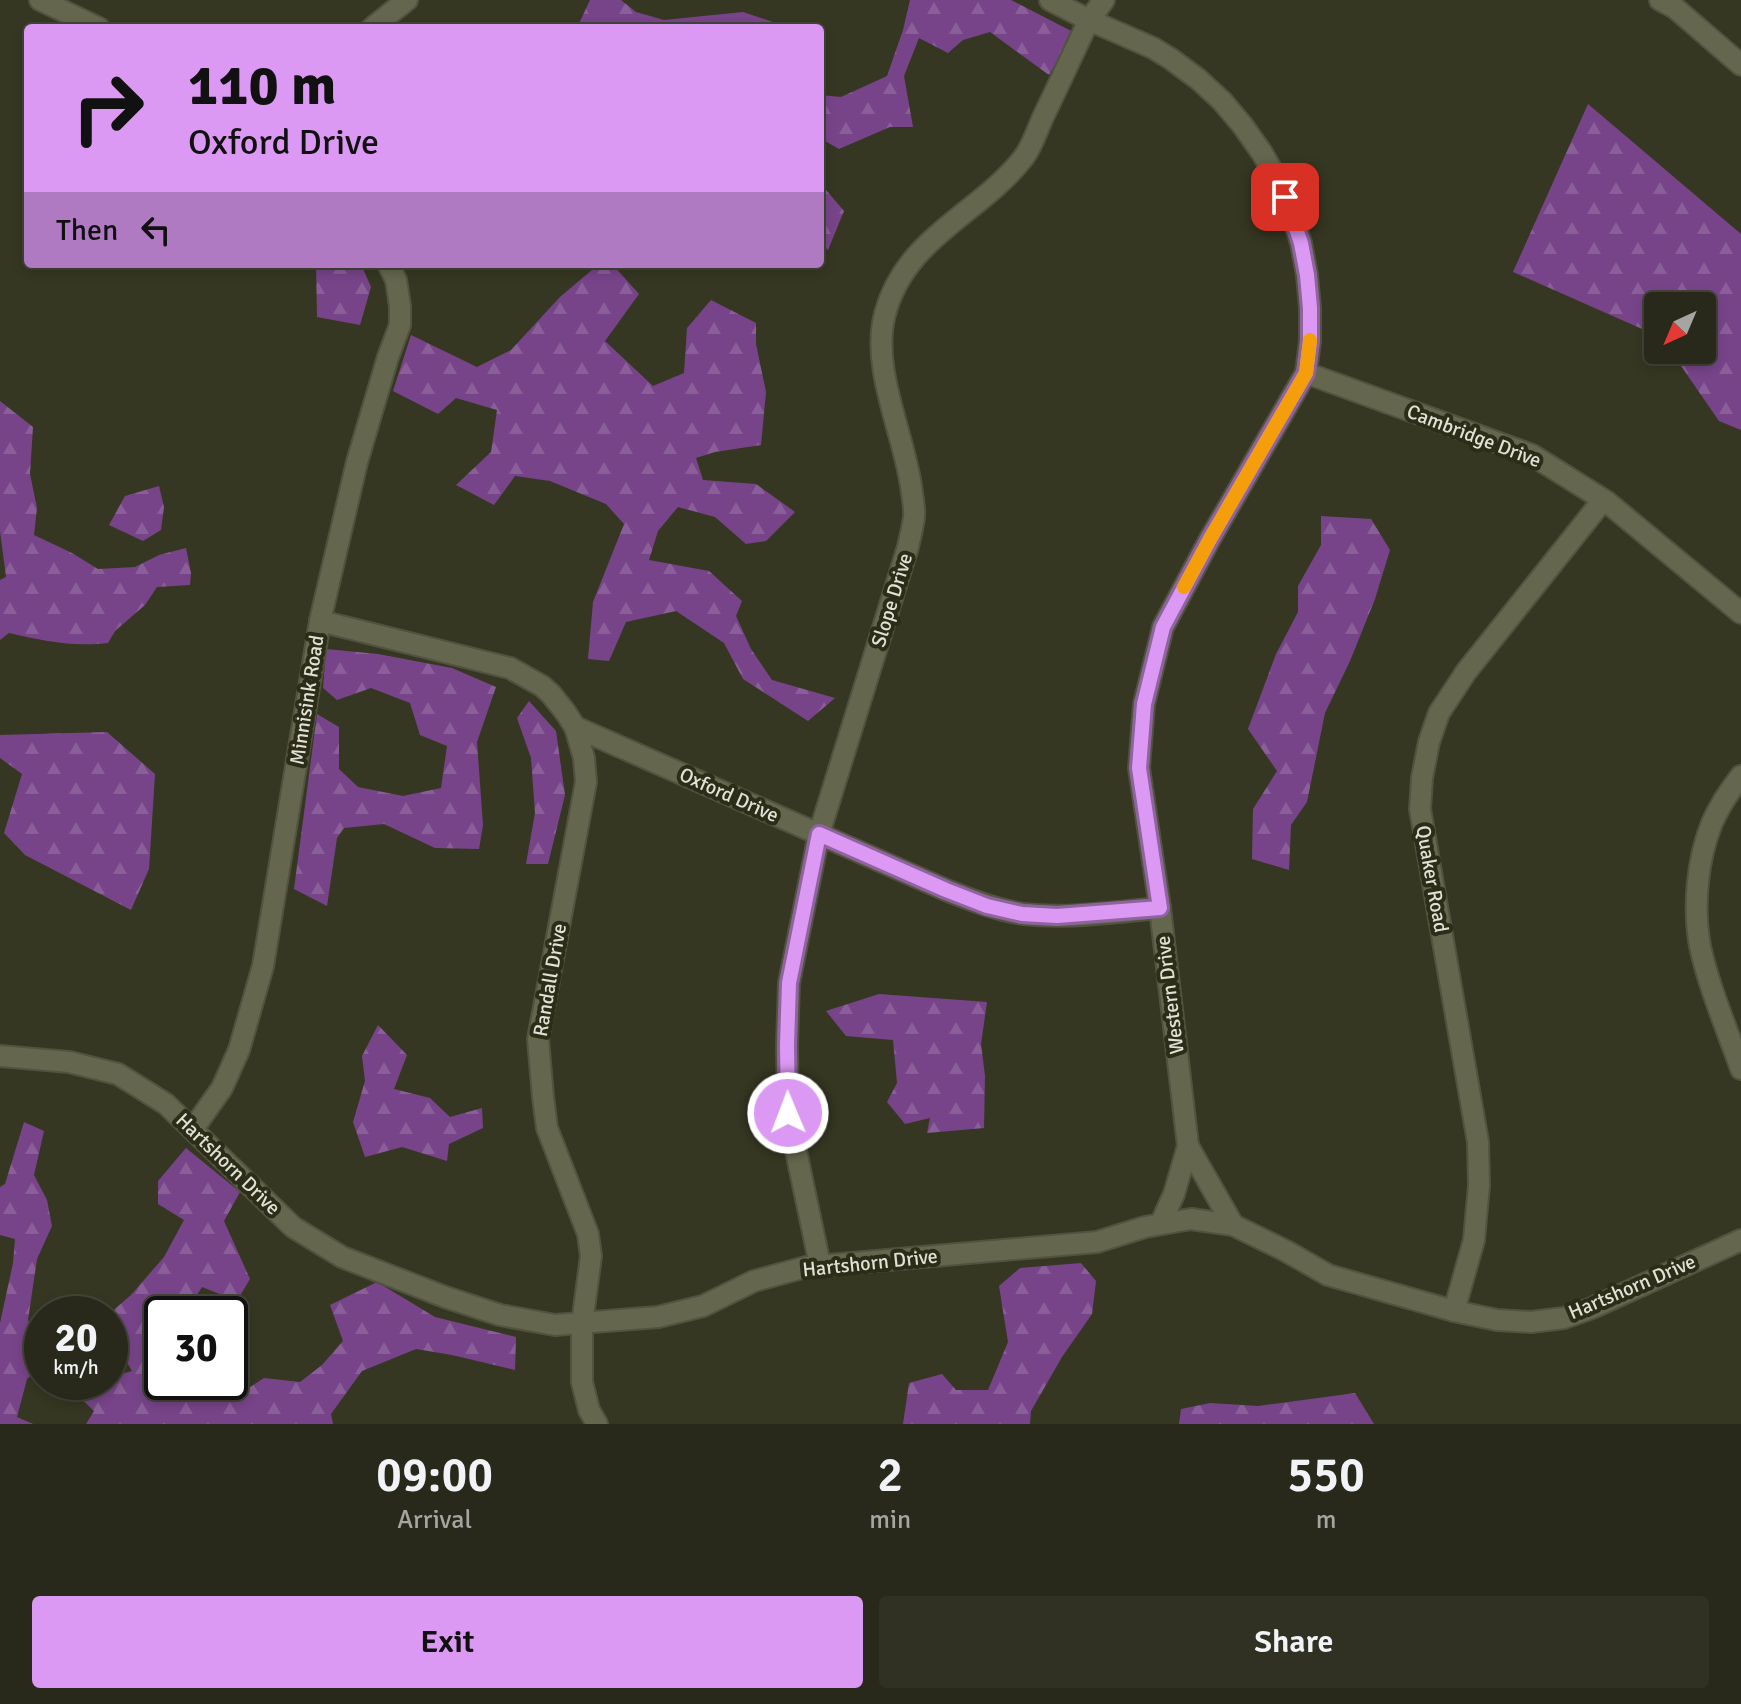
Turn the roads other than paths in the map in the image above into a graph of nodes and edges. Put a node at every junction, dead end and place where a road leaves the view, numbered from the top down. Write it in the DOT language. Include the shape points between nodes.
graph roads {
  1 [pos="40,0"];
  2 [pos="407,0"];
  3 [pos="1050,0"];
  4 [pos="1104,0"];
  5 [pos="1660,0"];
  6 [pos="1089,20"];
  7 [pos="91,24"];
  8 [pos="377,24"];
  9 [pos="1741,65"];
  10 [pos="390,268"];
  11 [pos="1306,373"];
  12 [pos="1603,500"];
  13 [pos="1741,613"];
  14 [pos="320,621"];
  15 [pos="575,727"];
  16 [pos="1741,776"];
  17 [pos="819,834"];
  18 [pos="1160,908"];
  19 [pos="0,1056"];
  20 [pos="1741,1069"];
  21 [pos="193,1129"];
  22 [pos="1188,1146"];
  23 [pos="1161,1223"];
  24 [pos="1233,1225"];
  25 [pos="1741,1240"];
  26 [pos="820,1265"];
  27 [pos="1454,1311"];
  28 [pos="582,1324"];
  29 [pos="597,1424"];
  1 -- 7 [label="street"];
  2 -- 8 [label="street"];
  3 -- 6 [label="street, Western Drive"];
  4 -- 6 [label="street, Slope Drive"];
  5 -- 9 [label="street"];
  6 -- 11 [label="street, Western Drive" via="1153,48 1198,79 1262,153 1291,212 1305,265 1310,308"];
  6 -- 17 [label="street, Slope Drive" via="1025,156 946,226 893,289 884,317 884,366 908,465 914,516"];
  10 -- 14 [label="street, Minnisink Road" via="400,325 357,462"];
  11 -- 12 [label="street, Cambridge Drive" via="1532,455"];
  11 -- 18 [label="street, Western Drive" via="1163,627 1144,704 1139,768"];
  12 -- 13 [label="street, Cambridge Drive"];
  12 -- 27 [label="street, Quaker Road" via="1466,672 1439,713 1424,766 1420,809 1478,1142 1474,1240"];
  14 -- 15 [label="street" via="510,668 551,694"];
  14 -- 21 [label="street, Minnisink Road" via="263,966 239,1050 222,1088"];
  15 -- 17 [label="street, Oxford Drive"];
  15 -- 28 [label="street, Randall Drive" via="586,782 538,1039 547,1128 588,1234 591,1256"];
  16 -- 20 [label="street" via="1712,823 1702,858 1697,916 1708,976"];
  17 -- 18 [label="street, Oxford Drive" via="946,890 1022,914"];
  17 -- 26 [label="street, Slope Drive" via="789,983 787,1045 788,1113"];
  18 -- 22 [label="street, Western Drive"];
  19 -- 21 [label="street, Hartshorn Drive" via="69,1062 118,1074 166,1104"];
  21 -- 28 [label="street, Hartshorn Drive" via="293,1227 342,1257 500,1315"];
  22 -- 23 [label="street, Western Drive"];
  22 -- 24 [label="street, Western Drive"];
  23 -- 24 [label="street, Hartshorn Drive" via="1191,1219"];
  23 -- 26 [label="street, Hartshorn Drive" via="1097,1242"];
  24 -- 27 [label="street, Hartshorn Drive" via="1328,1275"];
  25 -- 27 [label="street, Hartshorn Drive" via="1564,1318 1497,1320"];
  26 -- 28 [label="street, Hartshorn Drive" via="754,1281 703,1306 658,1317"];
  28 -- 29 [label="street, Randall Drive" via="582,1382"];
}
